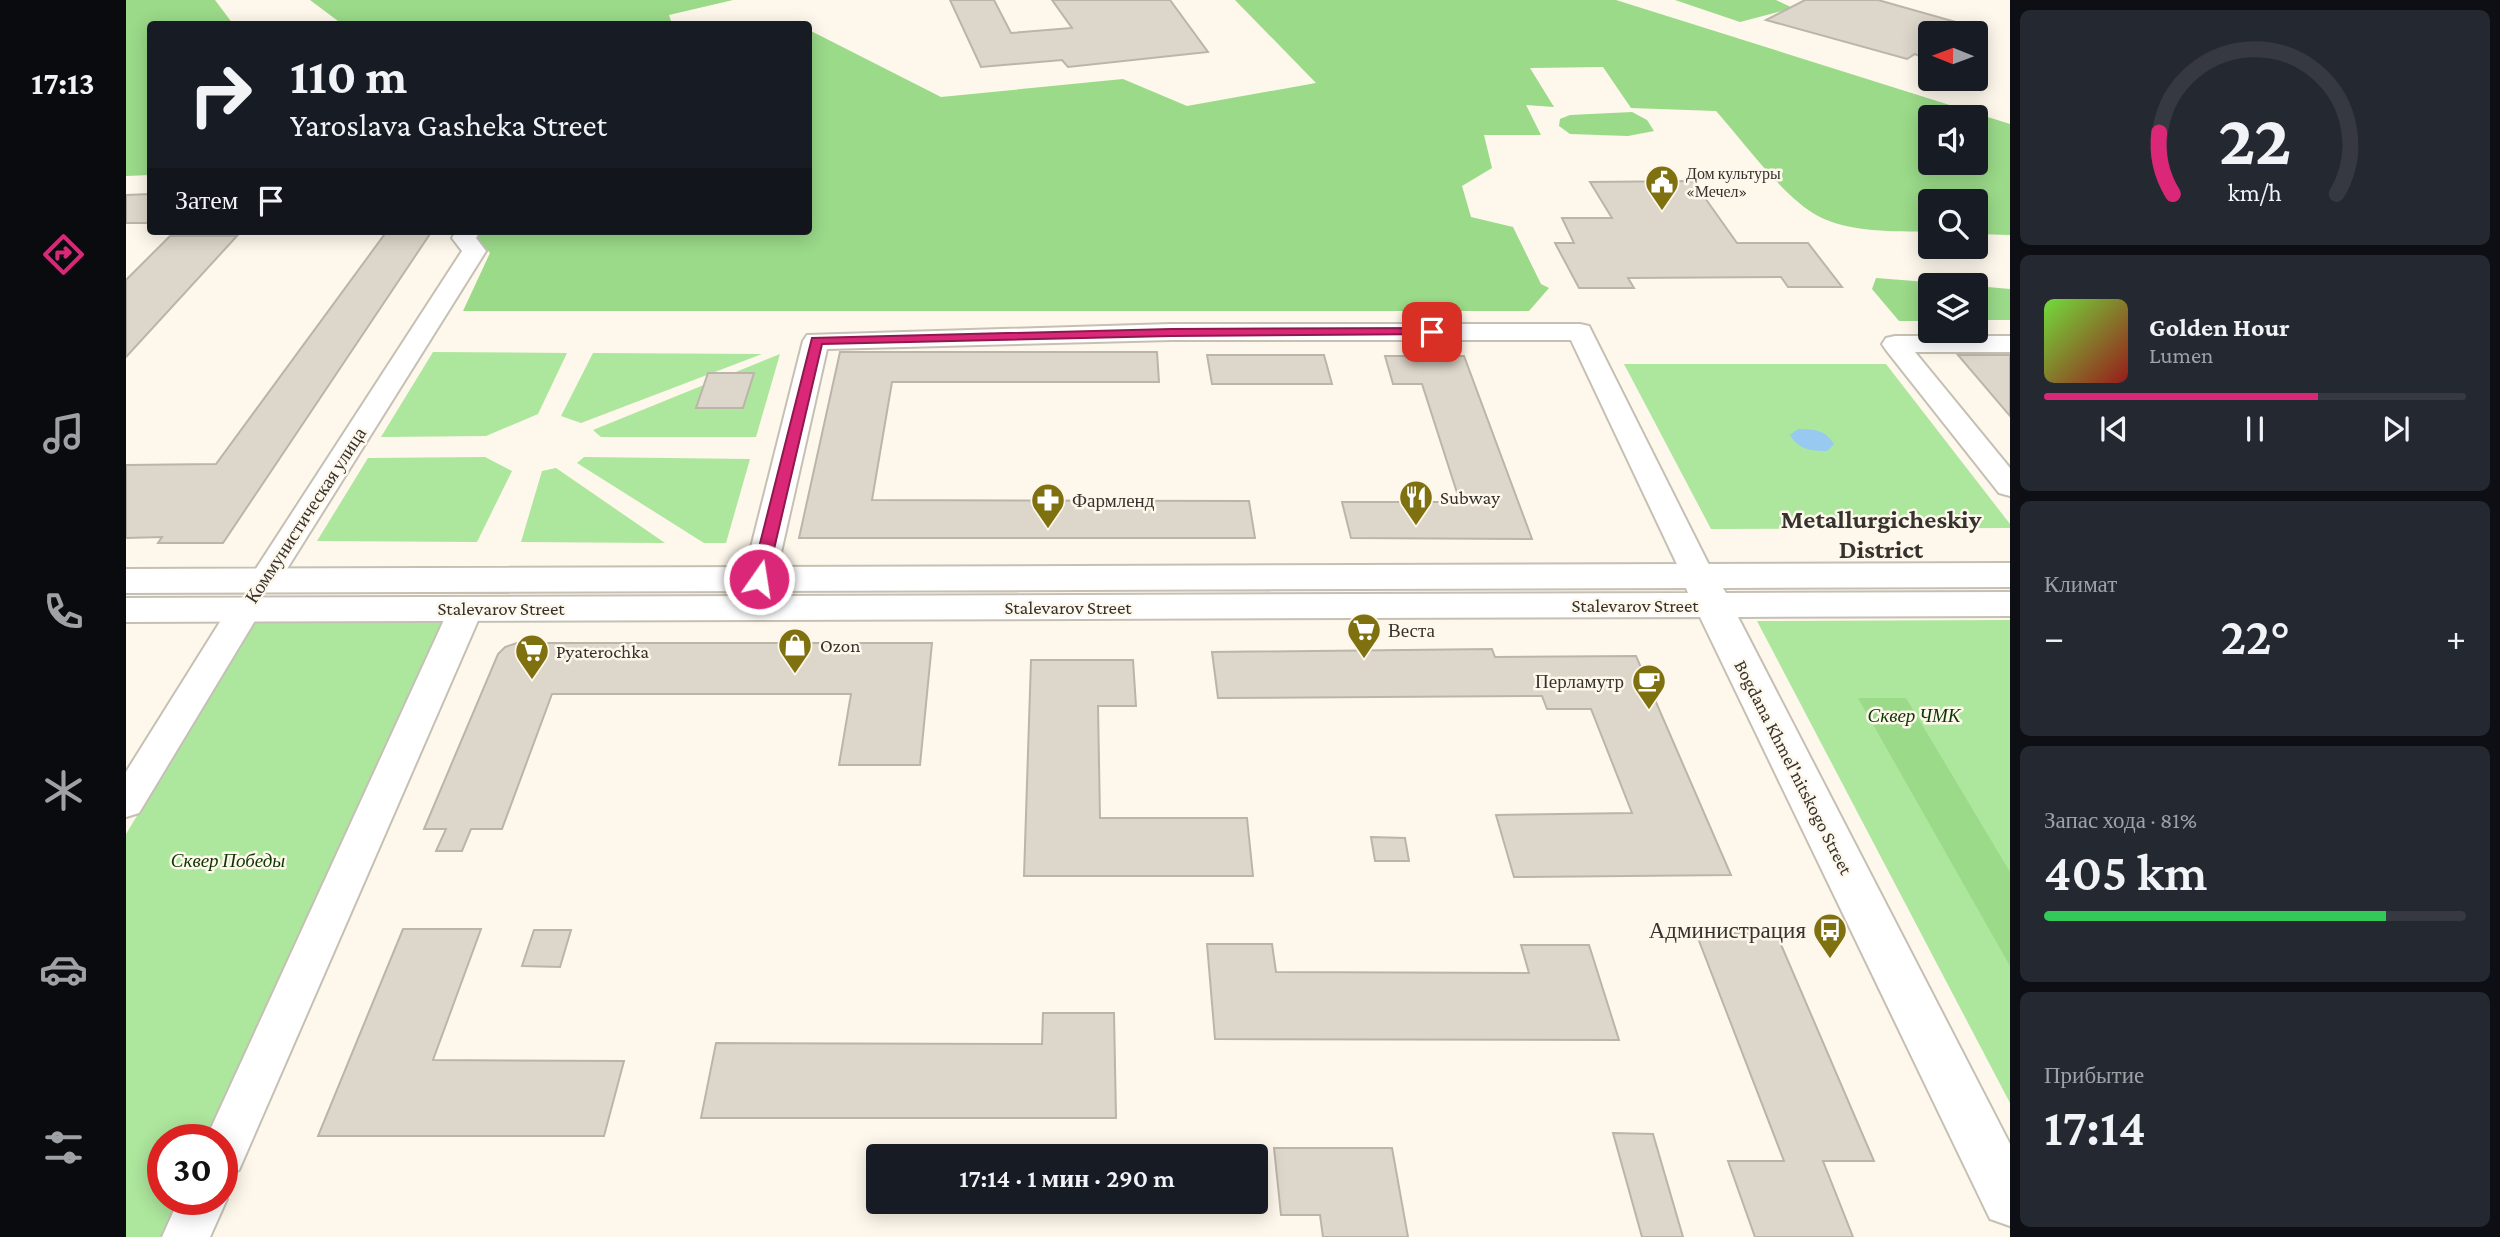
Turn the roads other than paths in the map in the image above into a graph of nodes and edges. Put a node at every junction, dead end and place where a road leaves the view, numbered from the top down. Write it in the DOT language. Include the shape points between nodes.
graph roads {
  1 [pos="466,235"];
  2 [pos="2010,344"];
  3 [pos="2010,487"];
  4 [pos="2010,575"];
  5 [pos="759,579"];
  6 [pos="126,581"];
  7 [pos="1706,591"];
  8 [pos="255,595"];
  9 [pos="2010,604"];
  10 [pos="466,608"];
  11 [pos="126,610"];
  12 [pos="126,803"];
  13 [pos="236,1124"];
  14 [pos="2010,1200"];
  15 [pos="196,1215"];
  16 [pos="186,1237"];
  1 -- 8 [label="street, Коммунистическая улица" via="474,251"];
  2 -- 3 [label="street" via="1895,344"];
  4 -- 7 [label="main road, Stalevarov Street"];
  5 -- 7 [label="main road, Stalevarov Street"];
  5 -- 7 [label="street, Bogdana Khmel'nitskogo Street" via="816,341 1171,332 1580,332"];
  5 -- 8 [label="main road, Stalevarov Street"];
  6 -- 8 [label="main road, Stalevarov Street"];
  7 -- 9 [label="main road, Stalevarov Street"];
  7 -- 10 [label="main road, Stalevarov Street"];
  7 -- 14 [label="main road, Bogdana Khmel'nitskogo Street"];
  8 -- 10 [label="main road, Stalevarov Street"];
  8 -- 11 [label="main road, Stalevarov Street"];
  8 -- 12 [label="street, Коммунистическая улица"];
  10 -- 13 [label="street"];
  15 -- 16 [label="street"];
}
